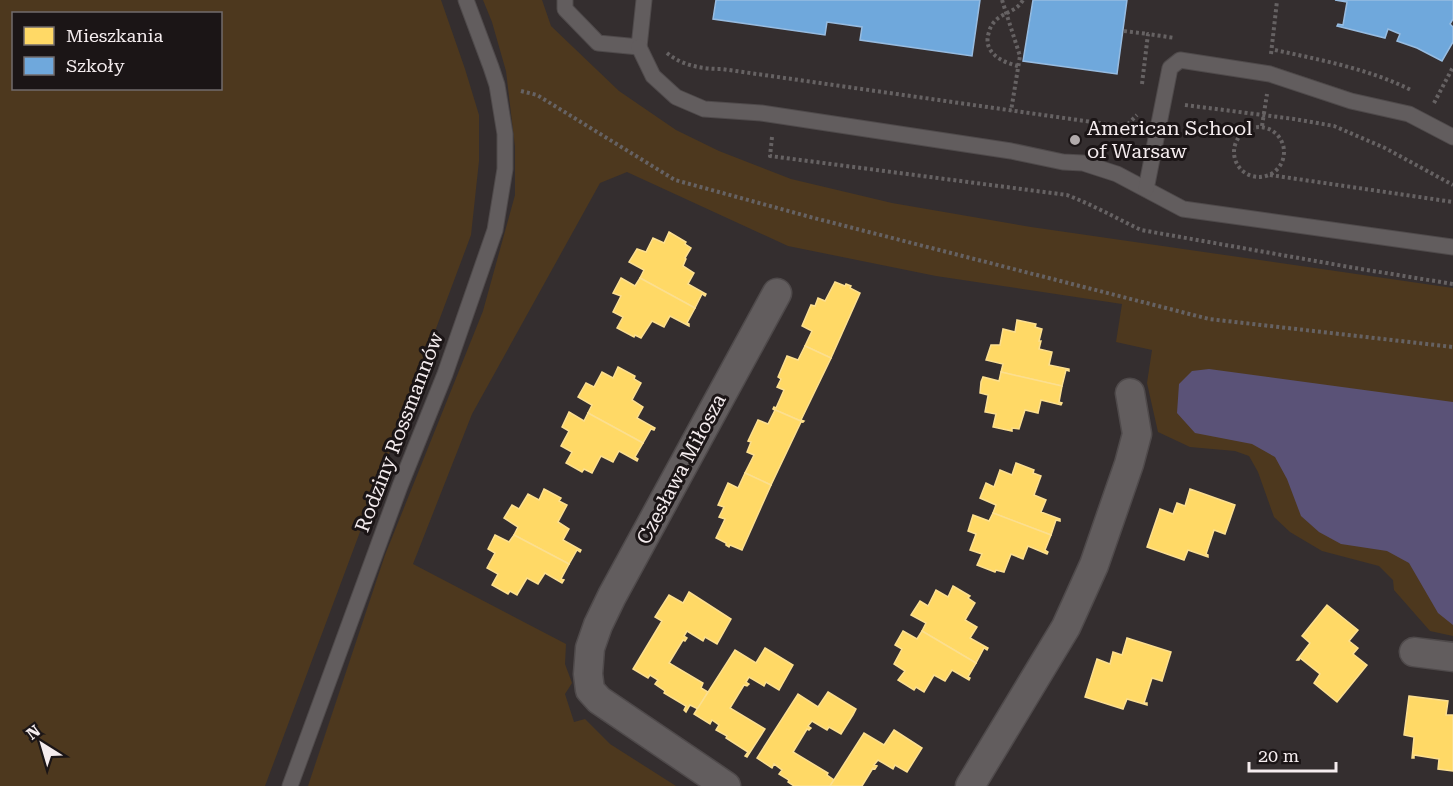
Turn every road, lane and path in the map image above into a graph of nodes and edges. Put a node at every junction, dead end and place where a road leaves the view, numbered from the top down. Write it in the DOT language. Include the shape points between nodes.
graph roads {
  1 [pos="466,0"];
  2 [pos="565,0"];
  3 [pos="644,0"];
  4 [pos="1002,0"];
  5 [pos="1023,0"];
  6 [pos="1277,1"];
  7 [pos="1006,14"];
  8 [pos="1124,31"];
  9 [pos="1148,34"];
  10 [pos="1182,38"];
  11 [pos="639,47"];
  12 [pos="665,50"];
  13 [pos="1018,66"];
  14 [pos="1453,67"];
  15 [pos="496,85"];
  16 [pos="1418,94"];
  17 [pos="1426,99"];
  18 [pos="1139,102"];
  19 [pos="1163,103"];
  20 [pos="1011,111"];
  21 [pos="775,115"];
  22 [pos="1453,137"];
  23 [pos="1270,175"];
  24 [pos="1453,185"];
  25 [pos="1146,189"];
  26 [pos="1453,202"];
  27 [pos="1453,247"];
  28 [pos="1453,284"];
  29 [pos="777,293"];
  30 [pos="1453,347"];
  31 [pos="1130,393"];
  32 [pos="1414,652"];
  33 [pos="1453,657"];
  34 [pos="290,786"];
  35 [pos="726,786"];
  36 [pos="970,786"];
  1 -- 15 [label="lane, Rodziny Rossmannów"];
  2 -- 11 [label="lane" via="565,9 598,43"];
  3 -- 11 [label="lane"];
  4 -- 7 [label="path"];
  5 -- 7 [label="path"];
  6 -- 16 [label="path" via="1272,49 1339,64"];
  7 -- 13 [label="path" via="1020,56"];
  7 -- 13 [label="path" via="989,29 987,45 997,58"];
  8 -- 9 [label="path"];
  9 -- 10 [label="path"];
  9 -- 18 [label="path"];
  11 -- 21 [label="lane" via="653,76 676,97 704,109"];
  12 -- 20 [label="path" via="686,64 705,69"];
  13 -- 20 [label="path"];
  14 -- 17 [label="path" via="1434,103"];
  15 -- 30 [label="path" via="537,95 675,180 1209,319"];
  15 -- 34 [label="lane, Rodziny Rossmannów" via="505,134 506,169 495,230"];
  18 -- 19 [label="path"];
  18 -- 20 [label="path" via="1137,115 1128,124"];
  19 -- 22 [label="lane" via="1170,68 1180,60 1270,74 1351,101 1409,114"];
  19 -- 24 [label="path" via="1334,126"];
  19 -- 25 [label="lane"];
  21 -- 25 [label="lane" via="1083,163"];
  21 -- 28 [label="path" via="770,156 1067,195 1141,230"];
  23 -- 23 [label="path" via="1253,177 1239,168 1235,144 1246,130 1262,126 1282,140 1282,164"];
  23 -- 26 [label="path"];
  25 -- 27 [label="lane" via="1183,208"];
  29 -- 35 [label="street, Czesława Miłosza" via="612,596 590,648 590,690 599,700"];
  31 -- 36 [label="street" via="1137,434 1094,564 1066,627"];
  32 -- 33 [label="street"];
}
